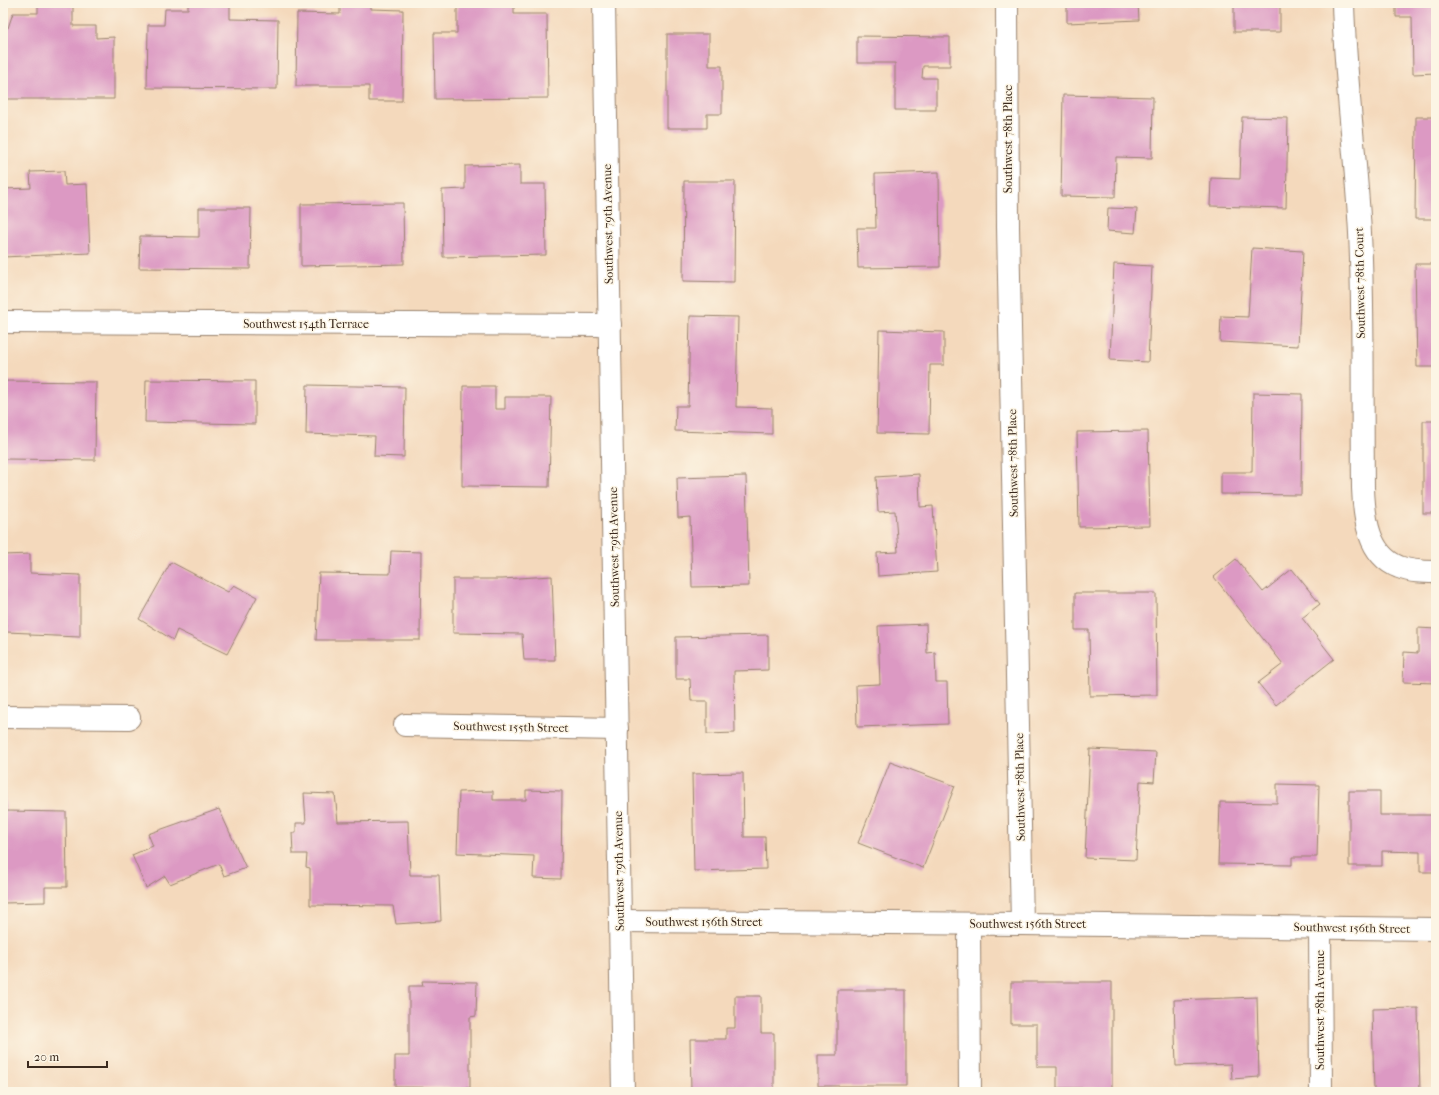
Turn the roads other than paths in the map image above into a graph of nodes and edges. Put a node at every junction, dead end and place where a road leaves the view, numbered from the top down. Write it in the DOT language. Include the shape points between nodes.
graph roads {
  1 [pos="604,3"];
  2 [pos="1007,3"];
  3 [pos="1343,3"];
  4 [pos="3,322"];
  5 [pos="610,325"];
  6 [pos="1436,572"];
  7 [pos="3,717"];
  8 [pos="129,718"];
  9 [pos="404,725"];
  10 [pos="617,729"];
  11 [pos="620,921"];
  12 [pos="969,924"];
  13 [pos="1022,924"];
  14 [pos="1320,927"];
  15 [pos="1436,929"];
  16 [pos="622,1092"];
  17 [pos="970,1092"];
  18 [pos="1321,1092"];
  1 -- 5 [label="street, Southwest 79th Avenue"];
  2 -- 13 [label="street, Southwest 78th Place" via="1008,227"];
  3 -- 6 [label="street, Southwest 78th Court" via="1362,283 1364,513 1369,534 1385,558 1399,567 1420,572"];
  4 -- 5 [label="street, Southwest 154th Terrace"];
  5 -- 10 [label="street, Southwest 79th Avenue"];
  7 -- 8 [label="street"];
  9 -- 10 [label="street, Southwest 155th Street"];
  10 -- 11 [label="street, Southwest 79th Avenue"];
  11 -- 12 [label="street, Southwest 156th Street"];
  11 -- 16 [label="street, Southwest 79th Avenue"];
  12 -- 13 [label="street, Southwest 156th Street"];
  12 -- 17 [label="street"];
  13 -- 14 [label="street, Southwest 156th Street"];
  14 -- 15 [label="street, Southwest 156th Street"];
  14 -- 18 [label="street, Southwest 78th Avenue"];
}
